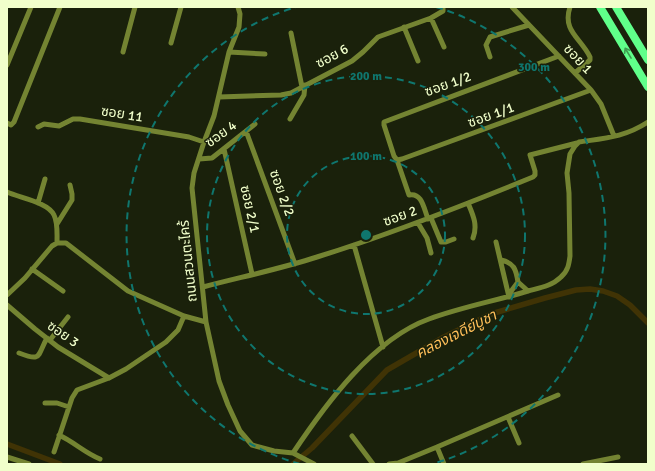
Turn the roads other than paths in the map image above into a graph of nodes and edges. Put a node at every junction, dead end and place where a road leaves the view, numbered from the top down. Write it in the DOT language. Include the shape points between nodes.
graph roads {
  1 [pos="31,7"];
  2 [pos="60,7"];
  3 [pos="135,7"];
  4 [pos="181,7"];
  5 [pos="238,7"];
  6 [pos="443,7"];
  7 [pos="512,7"];
  8 [pos="570,7"];
  9 [pos="600,7"];
  10 [pos="616,7"];
  11 [pos="431,18"];
  12 [pos="529,25"];
  13 [pos="404,27"];
  14 [pos="291,33"];
  15 [pos="171,43"];
  16 [pos="444,47"];
  17 [pos="123,52"];
  18 [pos="229,52"];
  19 [pos="265,54"];
  20 [pos="559,56"];
  21 [pos="490,57"];
  22 [pos="648,60"];
  23 [pos="418,61"];
  24 [pos="7,65"];
  25 [pos="575,73"];
  26 [pos="304,86"];
  27 [pos="648,87"];
  28 [pos="591,90"];
  29 [pos="219,97"];
  30 [pos="290,119"];
  31 [pos="648,122"];
  32 [pos="7,123"];
  33 [pos="255,124"];
  34 [pos="38,127"];
  35 [pos="246,131"];
  36 [pos="614,136"];
  37 [pos="204,142"];
  38 [pos="580,142"];
  39 [pos="224,149"];
  40 [pos="199,159"];
  41 [pos="398,160"];
  42 [pos="45,179"];
  43 [pos="70,185"];
  44 [pos="7,192"];
  45 [pos="38,203"];
  46 [pos="468,204"];
  47 [pos="430,218"];
  48 [pos="418,223"];
  49 [pos="57,224"];
  50 [pos="473,238"];
  51 [pos="454,239"];
  52 [pos="496,242"];
  53 [pos="58,243"];
  54 [pos="354,245"];
  55 [pos="431,253"];
  56 [pos="501,260"];
  57 [pos="295,264"];
  58 [pos="32,269"];
  59 [pos="252,274"];
  60 [pos="518,282"];
  61 [pos="203,287"];
  62 [pos="63,291"];
  63 [pos="528,291"];
  64 [pos="7,296"];
  65 [pos="509,296"];
  66 [pos="7,305"];
  67 [pos="184,316"];
  68 [pos="68,317"];
  69 [pos="206,322"];
  70 [pos="48,339"];
  71 [pos="383,346"];
  72 [pos="19,353"];
  73 [pos="109,378"];
  74 [pos="558,396"];
  75 [pos="45,403"];
  76 [pos="69,407"];
  77 [pos="508,417"];
  78 [pos="60,435"];
  79 [pos="352,436"];
  80 [pos="518,443"];
  81 [pos="437,447"];
  82 [pos="54,452"];
  83 [pos="293,453"];
  84 [pos="7,457"];
  85 [pos="618,457"];
  86 [pos="100,459"];
  87 [pos="313,463"];
  88 [pos="29,464"];
  89 [pos="373,464"];
  90 [pos="389,464"];
  91 [pos="444,464"];
  92 [pos="583,464"];
  1 -- 24 [label="street"];
  2 -- 32 [label="street" via="14,122 12,125"];
  3 -- 17 [label="street"];
  4 -- 15 [label="street"];
  5 -- 18 [label="street, ถนนสวนตะไคร้" via="239,27"];
  6 -- 11 [label="street, ซอย 6" via="442,13"];
  7 -- 12 [label="street, ซอย 1"];
  8 -- 25 [label="street" via="570,30 590,57 590,60"];
  27 -- 9 [label="highway, one-way"];
  10 -- 22 [label="highway"];
  11 -- 13 [label="street, ซอย 6"];
  11 -- 16 [label="street"];
  12 -- 20 [label="street, ซอย 1"];
  12 -- 21 [label="street" via="490,37 486,45"];
  13 -- 23 [label="street"];
  13 -- 26 [label="street, ซอย 6" via="378,36 352,61"];
  14 -- 26 [label="street"];
  18 -- 19 [label="street"];
  18 -- 29 [label="street, ถนนสวนตะไคร้"];
  20 -- 25 [label="street, ซอย 1"];
  20 -- 41 [label="street, ซอย 1/2" via="386,120 384,125 394,156"];
  25 -- 28 [label="street, ซอย 1"];
  26 -- 29 [label="street, ซอย 6" via="281,96"];
  26 -- 30 [label="street" via="304,95"];
  28 -- 36 [label="street, ซอย 1" via="601,104"];
  28 -- 41 [label="street, ซอย 1/1"];
  29 -- 37 [label="street, ถนนสวนตะไคร้"];
  31 -- 36 [label="street" via="633,132"];
  33 -- 35 [label="street, ซอย 4"];
  34 -- 37 [label="street, ซอย 11" via="44,124 59,126 73,119 80,119 189,137"];
  35 -- 39 [label="street, ซอย 4"];
  35 -- 57 [label="street, ซอย 2/2"];
  36 -- 38 [label="street"];
  37 -- 40 [label="street, ถนนสวนตะไคร้"];
  38 -- 46 [label="street, ซอย 2" via="530,155 535,170 533,177"];
  38 -- 63 [label="street" via="570,154 567,173 569,265 566,272 554,282"];
  39 -- 40 [label="street, ซอย 4" via="212,158"];
  39 -- 59 [label="street, ซอย 2/1"];
  40 -- 61 [label="street, ถนนสวนตะไคร้" via="192,188"];
  41 -- 47 [label="street, ซอย 1/2" via="409,195 415,194 420,197"];
  42 -- 45 [label="street"];
  43 -- 49 [label="street" via="72,200"];
  44 -- 45 [label="street"];
  45 -- 49 [label="street" via="50,208"];
  46 -- 47 [label="street, ซอย 2"];
  46 -- 50 [label="street" via="476,230"];
  47 -- 48 [label="street, ซอย 2"];
  47 -- 51 [label="street" via="441,242"];
  48 -- 54 [label="street, ซอย 2"];
  48 -- 55 [label="street" via="427,238"];
  49 -- 53 [label="street"];
  52 -- 56 [label="street"];
  53 -- 58 [label="street" via="52,246"];
  53 -- 67 [label="street" via="66,243 128,291"];
  54 -- 57 [label="street, ซอย 2"];
  54 -- 71 [label="street"];
  56 -- 60 [label="street" via="513,265"];
  56 -- 65 [label="street"];
  57 -- 59 [label="street, ซอย 2"];
  58 -- 62 [label="street"];
  58 -- 64 [label="street"];
  59 -- 61 [label="street, ซอย 2"];
  60 -- 63 [label="street"];
  60 -- 65 [label="street"];
  61 -- 69 [label="street, ถนนสวนตะไคร้"];
  63 -- 65 [label="street"];
  65 -- 71 [label="street" via="428,319"];
  66 -- 70 [label="street, ซอย 3"];
  67 -- 69 [label="street"];
  67 -- 73 [label="street" via="178,330 170,338"];
  68 -- 70 [label="street"];
  69 -- 83 [label="street, ถนนสวนตะไคร้" via="219,382 240,431 252,445"];
  70 -- 72 [label="street" via="38,356 30,357"];
  70 -- 73 [label="street, ซอย 3"];
  71 -- 83 [label="street" via="342,386"];
  73 -- 76 [label="street" via="77,390"];
  74 -- 77 [label="street"];
  75 -- 76 [label="street"];
  76 -- 78 [label="street"];
  77 -- 80 [label="street"];
  77 -- 81 [label="street"];
  78 -- 82 [label="street"];
  78 -- 86 [label="street" via="87,454"];
  79 -- 89 [label="street"];
  81 -- 90 [label="street" via="398,463"];
  81 -- 91 [label="street"];
  83 -- 87 [label="street, ถนนสวนตะไคร้"];
  84 -- 88 [label="street"];
  85 -- 92 [label="street"];
}
